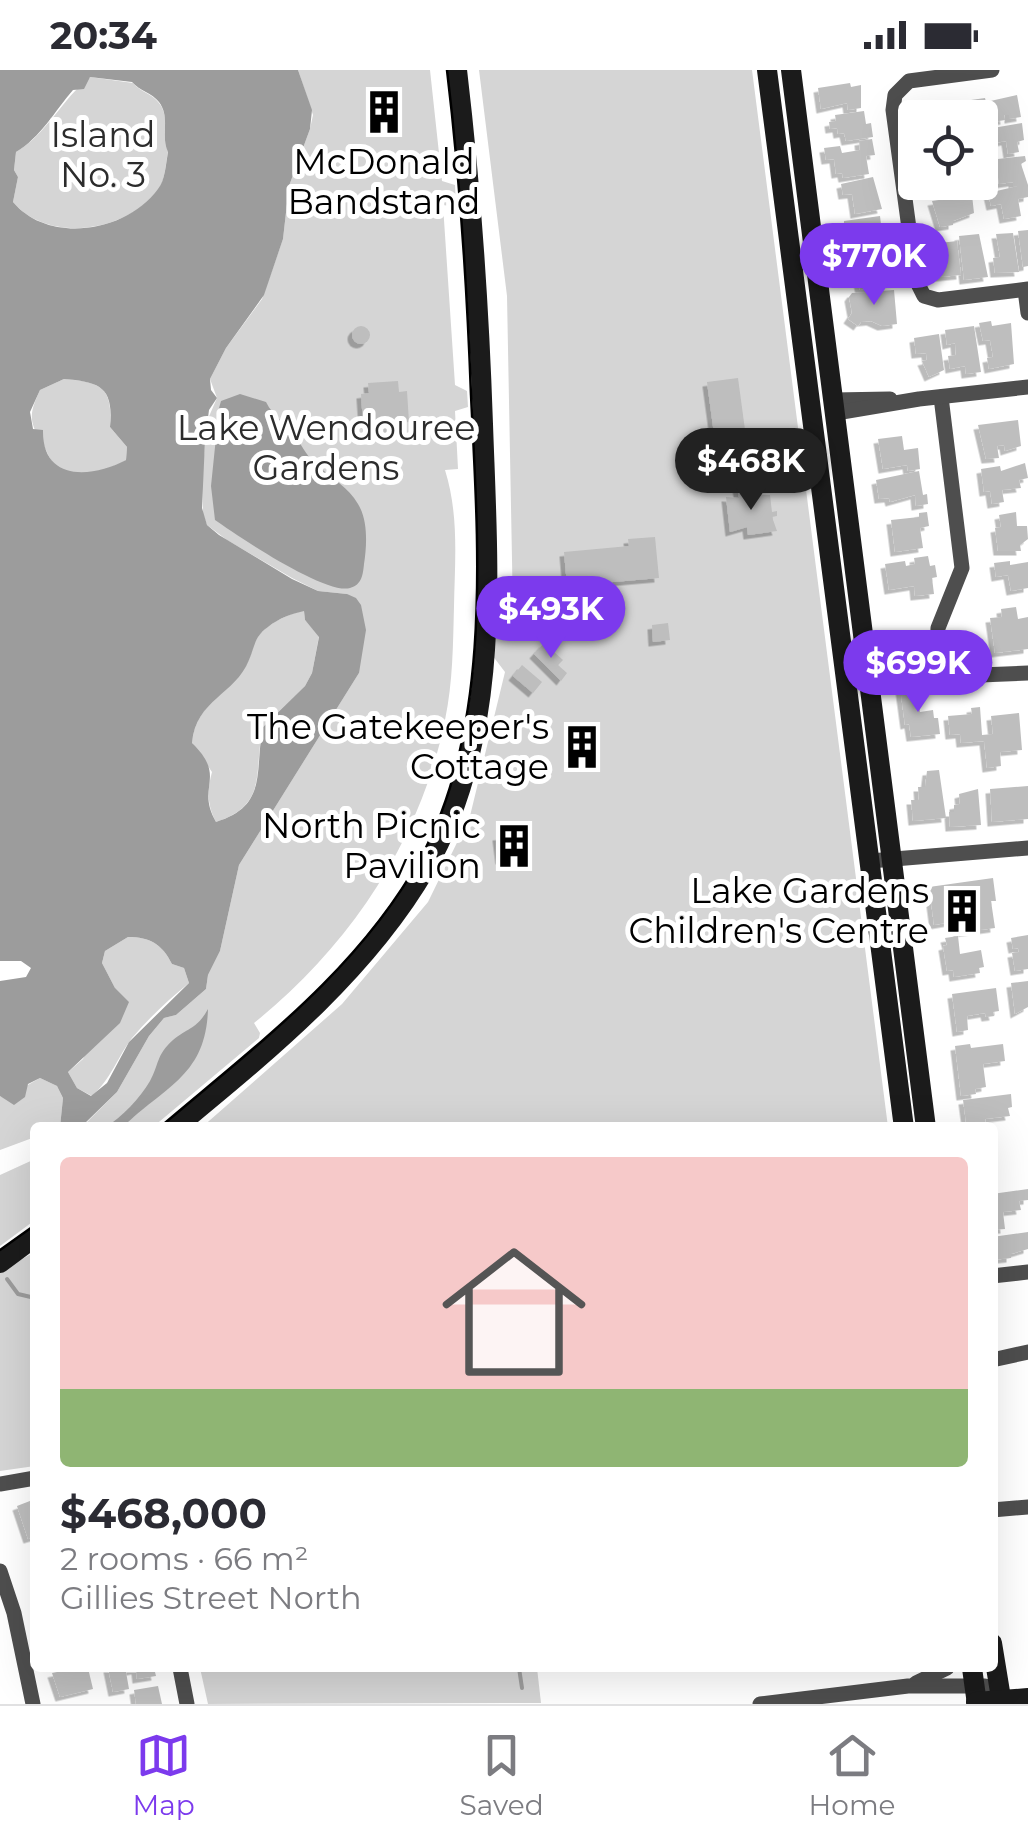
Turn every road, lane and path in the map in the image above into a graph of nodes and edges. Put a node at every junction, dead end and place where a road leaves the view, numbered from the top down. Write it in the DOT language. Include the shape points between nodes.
graph roads {
  1 [pos="457,70"];
  2 [pos="767,70"];
  3 [pos="791,70"];
  4 [pos="992,70"];
  5 [pos="879,84"];
  6 [pos="896,92"];
  7 [pos="1026,290"];
  8 [pos="1028,313"];
  9 [pos="1028,387"];
  10 [pos="941,396"];
  11 [pos="835,407"];
  12 [pos="812,409"];
  13 [pos="1028,673"];
  14 [pos="1028,848"];
  15 [pos="892,859"];
  16 [pos="870,861"];
  17 [pos="183,1122"];
  18 [pos="903,1122"];
  19 [pos="925,1122"];
  20 [pos="30,1241"];
  21 [pos="0,1262"];
  22 [pos="1028,1272"];
  23 [pos="998,1275"];
  24 [pos="1028,1352"];
  25 [pos="998,1360"];
  26 [pos="998,1361"];
  27 [pos="1028,1362"];
  28 [pos="30,1479"];
  29 [pos="0,1484"];
  30 [pos="1028,1506"];
  31 [pos="1011,1509"];
  32 [pos="998,1510"];
  33 [pos="998,1515"];
  34 [pos="0,1570"];
  35 [pos="181,1672"];
  36 [pos="938,1672"];
  37 [pos="908,1686"];
  38 [pos="975,1690"];
  39 [pos="1000,1696"];
  40 [pos="1028,1698"];
  41 [pos="33,1704"];
  42 [pos="188,1704"];
  43 [pos="760,1704"];
  1 -- 17 [label="main road" via="477,285 486,522 483,665 470,757 450,820 392,918 310,1010"];
  2 -- 12 [label="main road"];
  3 -- 11 [label="main road"];
  4 -- 6 [label="street" via="912,80"];
  5 -- 6 [label="street"];
  6 -- 7 [label="street" via="893,110 920,290 941,300"];
  7 -- 8 [label="street"];
  9 -- 10 [label="street"];
  10 -- 11 [label="street"];
  10 -- 13 [label="street" via="962,568 938,628 938,660 960,677"];
  11 -- 12 [label="main road"];
  11 -- 15 [label="main road"];
  12 -- 16 [label="main road"];
  14 -- 15 [label="street"];
  15 -- 16 [label="street"];
  15 -- 19 [label="main road"];
  16 -- 18 [label="main road"];
  20 -- 21 [label="main road"];
  22 -- 23 [label="street"];
  24 -- 25 [label="street"];
  26 -- 27 [label="street"];
  28 -- 29 [label="street"];
  30 -- 31 [label="street"];
  31 -- 32 [label="street"];
  31 -- 33 [label="street"];
  34 -- 41 [label="street"];
  35 -- 42 [label="street"];
  36 -- 37 [label="street"];
  37 -- 38 [label="street"];
  37 -- 43 [label="street"];
  38 -- 39 [label="main road"];
  39 -- 40 [label="main road"];
}
